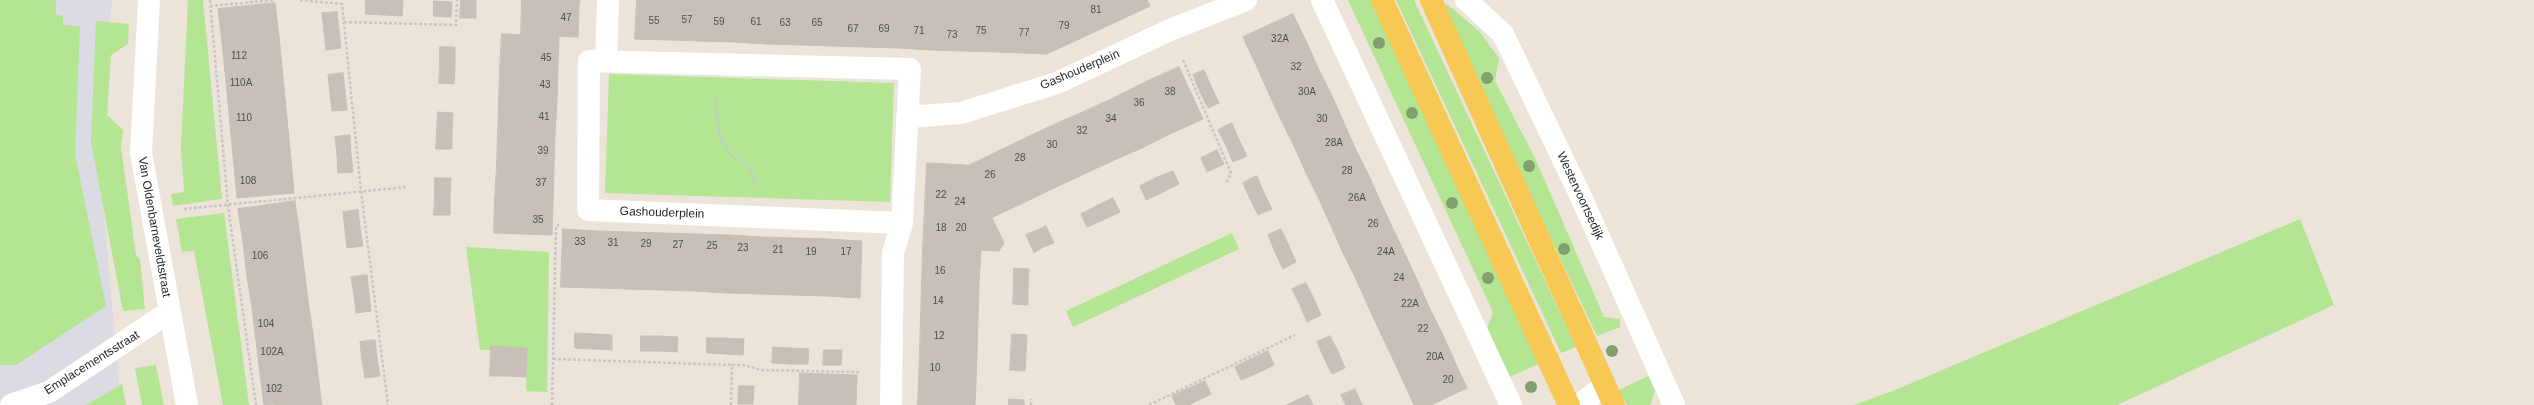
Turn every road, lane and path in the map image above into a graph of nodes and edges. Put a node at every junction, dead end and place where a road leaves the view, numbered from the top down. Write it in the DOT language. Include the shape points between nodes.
graph roads {
  1 [pos="149,0"];
  2 [pos="210,0"];
  3 [pos="274,0"];
  4 [pos="300,0"];
  5 [pos="457,0"];
  6 [pos="608,0"];
  7 [pos="1246,0"];
  8 [pos="1322,0"];
  9 [pos="1382,0"];
  10 [pos="1431,0"];
  11 [pos="1466,0"];
  12 [pos="210,6"];
  13 [pos="344,22"];
  14 [pos="1170,30"];
  15 [pos="606,61"];
  16 [pos="713,64"];
  17 [pos="907,117"];
  18 [pos="1226,183"];
  19 [pos="406,187"];
  20 [pos="361,191"];
  21 [pos="228,206"];
  22 [pos="588,210"];
  23 [pos="152,211"];
  24 [pos="756,217"];
  25 [pos="902,223"];
  26 [pos="169,312"];
  27 [pos="1295,335"];
  28 [pos="553,359"];
  29 [pos="732,365"];
  30 [pos="892,372"];
  31 [pos="1609,395"];
  32 [pos="1031,399"];
  33 [pos="11,405"];
  34 [pos="187,405"];
  35 [pos="256,405"];
  36 [pos="388,405"];
  37 [pos="552,405"];
  38 [pos="731,405"];
  39 [pos="890,405"];
  40 [pos="1031,405"];
  41 [pos="1149,405"];
  42 [pos="1511,405"];
  43 [pos="1569,405"];
  44 [pos="1579,405"];
  45 [pos="1674,405"];
  1 -- 23 [label="street, Van Oldenbarneveldtstraat" via="141,153"];
  2 -- 12 [label="path"];
  3 -- 12 [label="path"];
  4 -- 13 [label="path" via="342,4"];
  5 -- 13 [label="path" via="456,25"];
  6 -- 15 [label="street"];
  7 -- 14 [label="street, Gashouderplein"];
  8 -- 42 [label="street"];
  9 -- 43 [label="main road"];
  10 -- 31 [label="main road"];
  11 -- 45 [label="street, Westervoortsedijk" via="1503,34 1582,199"];
  12 -- 21 [label="path"];
  13 -- 20 [label="path"];
  14 -- 17 [label="street, Gashouderplein" via="1057,82 961,113"];
  14 -- 18 [label="path" via="1231,173"];
  15 -- 16 [label="street"];
  15 -- 22 [label="street" via="589,61"];
  16 -- 17 [label="street" via="910,70"];
  16 -- 24 [label="path" via="721,135 729,153 748,165 754,175"];
  17 -- 25 [label="street"];
  19 -- 20 [label="path"];
  20 -- 21 [label="path"];
  20 -- 36 [label="path"];
  21 -- 23 [label="path"];
  21 -- 35 [label="path"];
  22 -- 24 [label="street, Gashouderplein"];
  22 -- 28 [label="path" via="556,226"];
  23 -- 26 [label="street, Van Oldenbarneveldtstraat"];
  24 -- 25 [label="street, Gashouderplein"];
  25 -- 30 [label="street" via="893,253"];
  26 -- 33 [label="street, Emplacementsstraat" via="49,392"];
  26 -- 34 [label="street, Van Oldenbarneveldtstraat"];
  27 -- 41 [label="path"];
  28 -- 29 [label="path"];
  28 -- 37 [label="path"];
  29 -- 30 [label="path" via="744,365 761,370"];
  29 -- 38 [label="path"];
  30 -- 39 [label="street"];
  31 -- 44 [label="street"];
  32 -- 40 [label="path"];
}
